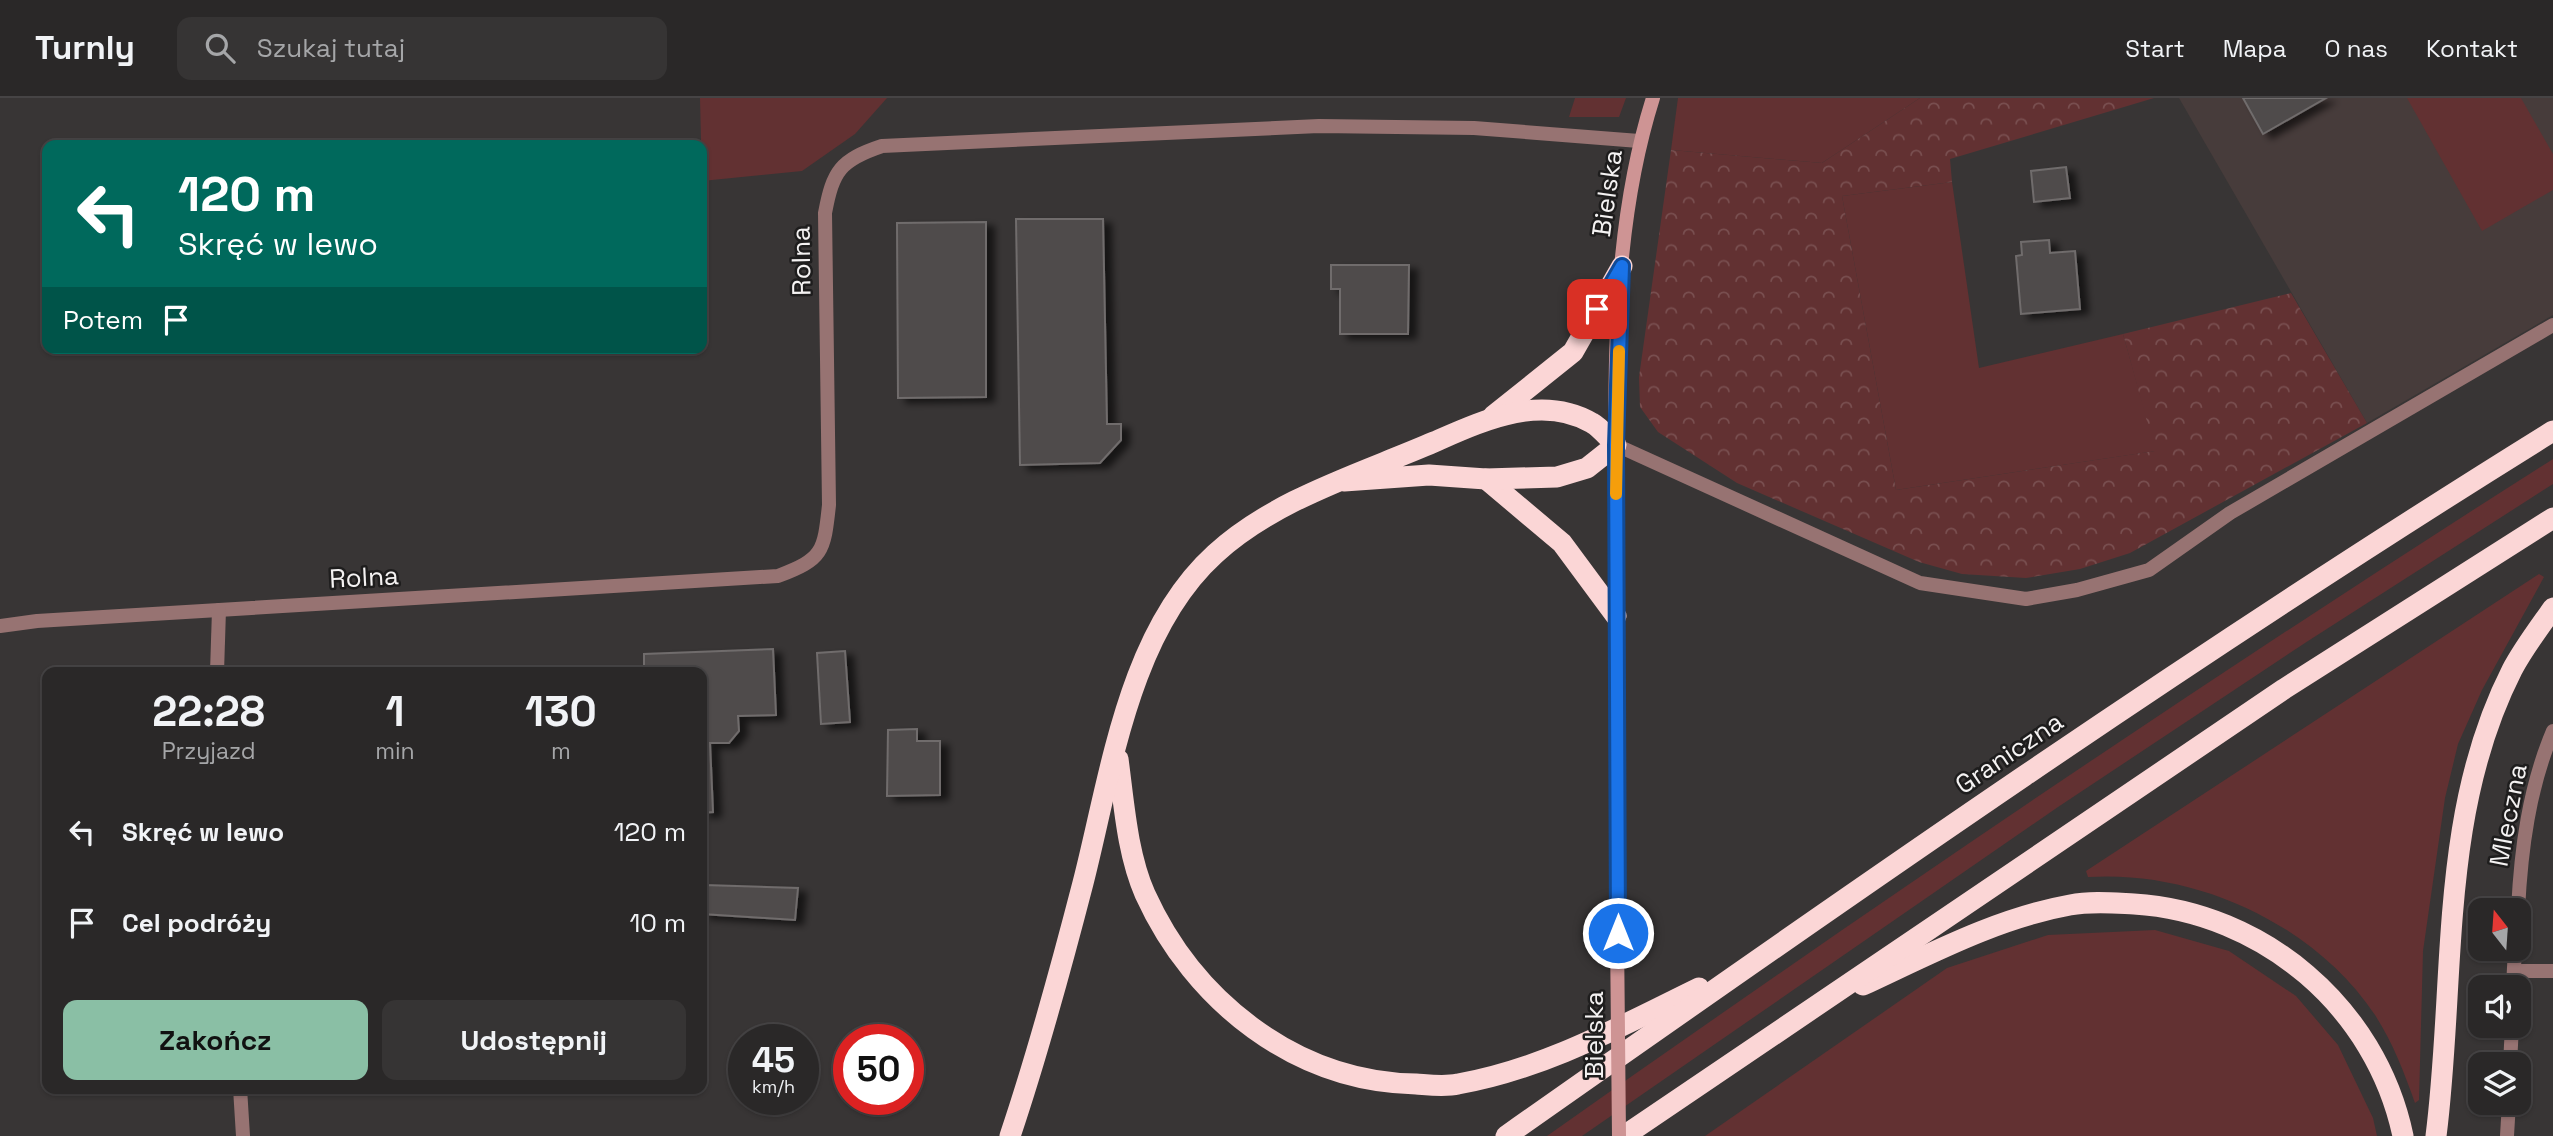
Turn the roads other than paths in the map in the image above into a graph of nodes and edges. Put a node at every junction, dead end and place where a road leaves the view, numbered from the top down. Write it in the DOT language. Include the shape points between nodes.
graph roads {
  1 [pos="1653,98"];
  2 [pos="1639,141"];
  3 [pos="1622,266"];
  4 [pos="2553,325"];
  5 [pos="1490,418"];
  6 [pos="2553,431"];
  7 [pos="1616,445"];
  8 [pos="1486,479"];
  9 [pos="1344,481"];
  10 [pos="2553,518"];
  11 [pos="2553,608"];
  12 [pos="219,610"];
  13 [pos="1616,616"];
  14 [pos="0,626"];
  15 [pos="217,667"];
  16 [pos="2553,731"];
  17 [pos="1117,750"];
  18 [pos="2519,898"];
  19 [pos="1754,961"];
  20 [pos="2514,961"];
  21 [pos="2514,971"];
  22 [pos="2553,971"];
  23 [pos="2514,975"];
  24 [pos="1804,1013"];
  25 [pos="240,1094"];
  26 [pos="2508,1115"];
  27 [pos="243,1136"];
  28 [pos="1010,1136"];
  29 [pos="1506,1136"];
  30 [pos="1619,1136"];
  31 [pos="1624,1136"];
  32 [pos="2403,1136"];
  33 [pos="2436,1136"];
  34 [pos="2507,1136"];
  1 -- 2 [label="main road, Bielska"];
  2 -- 3 [label="main road, Bielska"];
  2 -- 12 [label="street, Rolna" via="1475,128 1319,126 882,145 842,164 831,185 825,213 829,505 825,540 810,564 778,576"];
  3 -- 5 [label="highway" via="1573,352"];
  3 -- 7 [label="main road, Bielska"];
  4 -- 7 [label="street" via="2230,513 2149,570 2026,599 1920,583"];
  5 -- 7 [label="highway" via="1545,408 1593,423"];
  5 -- 9 [label="highway"];
  6 -- 19 [label="highway, Graniczna" via="2186,666"];
  7 -- 8 [label="highway" via="1587,468 1557,477"];
  7 -- 13 [label="main road, Bielska"];
  8 -- 9 [label="highway" via="1429,475"];
  8 -- 13 [label="highway" via="1562,543"];
  9 -- 17 [label="highway" via="1290,503 1244,531 1214,555 1175,600 1147,647"];
  10 -- 24 [label="highway" via="2284,689"];
  11 -- 33 [label="highway" via="2512,669 2489,725 2460,833"];
  12 -- 14 [label="street, Rolna"];
  12 -- 15 [label="street"];
  13 -- 30 [label="main road, Bielska, bridge"];
  16 -- 18 [label="street, Mleczna" via="2533,790"];
  17 -- 19 [label="highway" via="1129,835 1141,881 1169,936 1208,989 1241,1020 1294,1056 1339,1074 1397,1084 1455,1085 1511,1073 1564,1053"];
  17 -- 28 [label="highway" via="1058,979"];
  19 -- 29 [label="highway, Graniczna"];
  20 -- 21 [label="street"];
  21 -- 22 [label="street"];
  21 -- 23 [label="street"];
  24 -- 31 [label="highway"];
  24 -- 32 [label="highway" via="2025,915 2073,904 2113,903 2194,912 2273,948 2332,997 2381,1071"];
  25 -- 27 [label="street"];
  26 -- 34 [label="street"];
}
